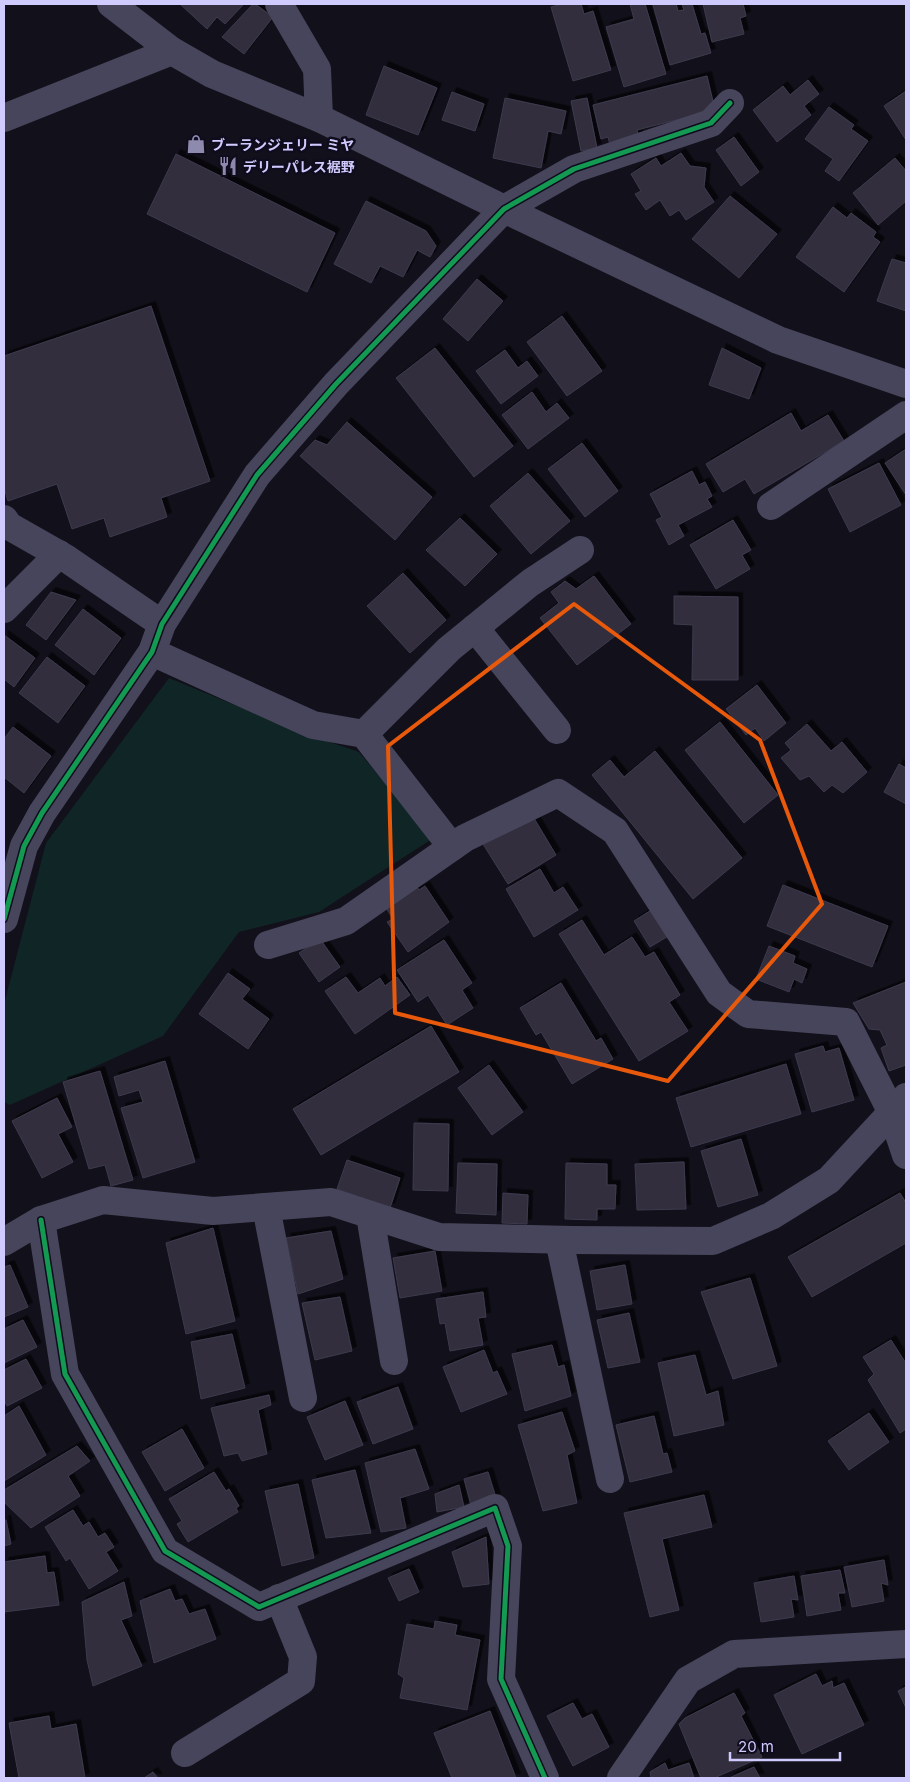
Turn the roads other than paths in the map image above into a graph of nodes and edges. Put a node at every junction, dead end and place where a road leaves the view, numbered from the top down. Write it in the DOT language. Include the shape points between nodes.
graph roads {
  1 [pos="112,4"];
  2 [pos="279,4"];
  3 [pos="172,51"];
  4 [pos="730,103"];
  5 [pos="4,118"];
  6 [pos="319,118"];
  7 [pos="504,209"];
  8 [pos="906,384"];
  9 [pos="906,415"];
  10 [pos="771,506"];
  11 [pos="4,519"];
  12 [pos="580,550"];
  13 [pos="59,554"];
  14 [pos="4,609"];
  15 [pos="162,624"];
  16 [pos="474,628"];
  17 [pos="152,652"];
  18 [pos="557,730"];
  19 [pos="364,734"];
  20 [pos="452,847"];
  21 [pos="4,920"];
  22 [pos="268,945"];
  23 [pos="899,1105"];
  24 [pos="906,1155"];
  25 [pos="266,1207"];
  26 [pos="370,1215"];
  27 [pos="41,1220"];
  28 [pos="559,1240"];
  29 [pos="4,1242"];
  30 [pos="394,1361"];
  31 [pos="303,1398"];
  32 [pos="610,1479"];
  33 [pos="279,1598"];
  34 [pos="906,1644"];
  35 [pos="185,1753"];
  36 [pos="545,1778"];
  37 [pos="621,1778"];
  1 -- 3 [label="street"];
  2 -- 6 [label="street" via="317,68"];
  3 -- 5 [label="street"];
  3 -- 6 [label="street" via="212,74"];
  4 -- 7 [label="street" via="711,123 574,168"];
  6 -- 7 [label="street"];
  7 -- 8 [label="street" via="778,340"];
  7 -- 15 [label="street" via="336,384 257,475"];
  9 -- 10 [label="street"];
  11 -- 13 [label="street" via="10,526"];
  12 -- 16 [label="street" via="530,583"];
  13 -- 14 [label="street"];
  13 -- 15 [label="street"];
  15 -- 17 [label="street"];
  16 -- 18 [label="street"];
  16 -- 19 [label="street"];
  17 -- 19 [label="street" via="313,725"];
  17 -- 21 [label="street" via="24,846"];
  19 -- 20 [label="street"];
  20 -- 22 [label="street" via="346,921"];
  20 -- 23 [label="street" via="464,838 558,793 615,831 719,994 748,1014 846,1022"];
  23 -- 24 [label="street"];
  23 -- 28 [label="street" via="829,1180 771,1216 713,1241"];
  25 -- 26 [label="street" via="331,1202"];
  25 -- 27 [label="street" via="213,1211 103,1200"];
  25 -- 31 [label="street"];
  26 -- 28 [label="street" via="439,1237"];
  26 -- 30 [label="street"];
  27 -- 29 [label="street"];
  27 -- 33 [label="street" via="65,1374 165,1551 259,1607"];
  28 -- 32 [label="street"];
  33 -- 35 [label="street" via="303,1657 301,1681"];
  33 -- 36 [label="street" via="495,1508 508,1546 501,1680"];
  34 -- 37 [label="street" via="734,1654 688,1680"];
}
